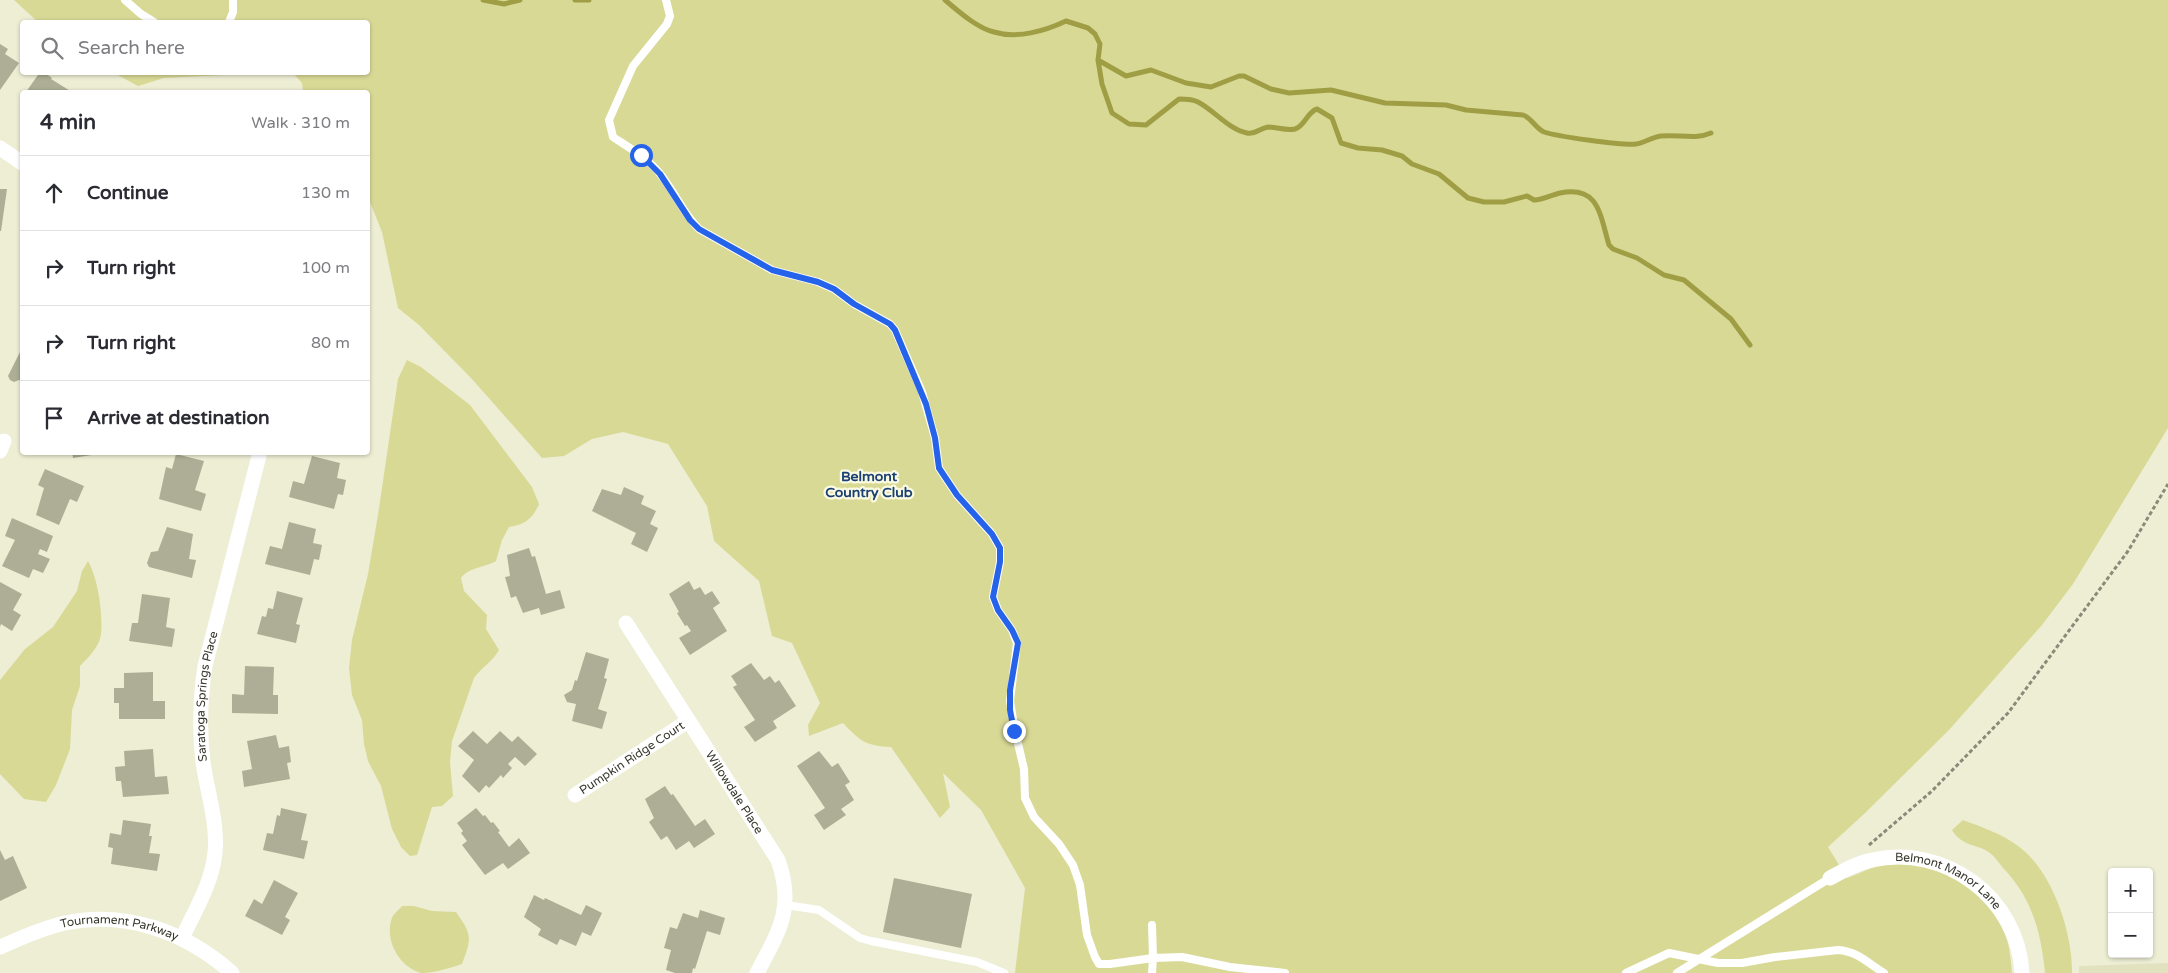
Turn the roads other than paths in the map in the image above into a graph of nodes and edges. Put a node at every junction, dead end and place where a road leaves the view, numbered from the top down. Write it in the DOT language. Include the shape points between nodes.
graph roads {
  1 [pos="125,0"];
  2 [pos="233,0"];
  3 [pos="666,0"];
  4 [pos="151,20"];
  5 [pos="230,20"];
  6 [pos="0,148"];
  7 [pos="20,161"];
  8 [pos="259,455"];
  9 [pos="626,623"];
  10 [pos="688,721"];
  11 [pos="575,795"];
  12 [pos="1830,878"];
  13 [pos="786,905"];
  14 [pos="1152,925"];
  15 [pos="182,938"];
  16 [pos="0,947"];
  17 [pos="1153,958"];
  18 [pos="1700,960"];
  19 [pos="232,973"];
  20 [pos="757,973"];
  21 [pos="1004,973"];
  22 [pos="1152,973"];
  23 [pos="1285,973"];
  24 [pos="1626,973"];
  25 [pos="1678,973"];
  26 [pos="1884,973"];
  27 [pos="2022,973"];
  1 -- 4 [label="lane"];
  2 -- 5 [label="lane"];
  3 -- 17 [label="lane" via="670,16 668,24 633,66 608,120 613,137 641,155 660,174 699,229 772,270 834,289 895,330 924,398 939,468 1000,548 993,597 1018,643 1010,701 1024,769 1026,798 1034,817 1073,865 1094,958 1099,964 1110,964"];
  6 -- 7 [label="street"];
  8 -- 15 [label="street, Saratoga Springs Place" via="205,666 200,699 200,738 215,829 215,853 204,891"];
  9 -- 10 [label="street, Willowdale Place"];
  10 -- 11 [label="street, Pumpkin Ridge Court"];
  10 -- 13 [label="street, Willowdale Place" via="778,860 785,877"];
  12 -- 18 [label="lane"];
  12 -- 27 [label="street, Belmont Manor Lane" via="1850,867 1891,856 1926,859 1953,868 1976,883 2000,908 2012,929"];
  13 -- 20 [label="street, Willowdale Place" via="780,929"];
  13 -- 21 [label="lane" via="819,910 860,938 977,962"];
  14 -- 17 [label="lane"];
  15 -- 16 [label="street, Tournament Parkway" via="144,924 88,920 40,930"];
  15 -- 19 [label="street, Tournament Parkway" via="204,950"];
  17 -- 22 [label="lane"];
  17 -- 23 [label="lane" via="1182,958"];
  18 -- 24 [label="lane" via="1670,953"];
  18 -- 25 [label="lane"];
  18 -- 26 [label="lane" via="1742,963 1848,950"];
}
